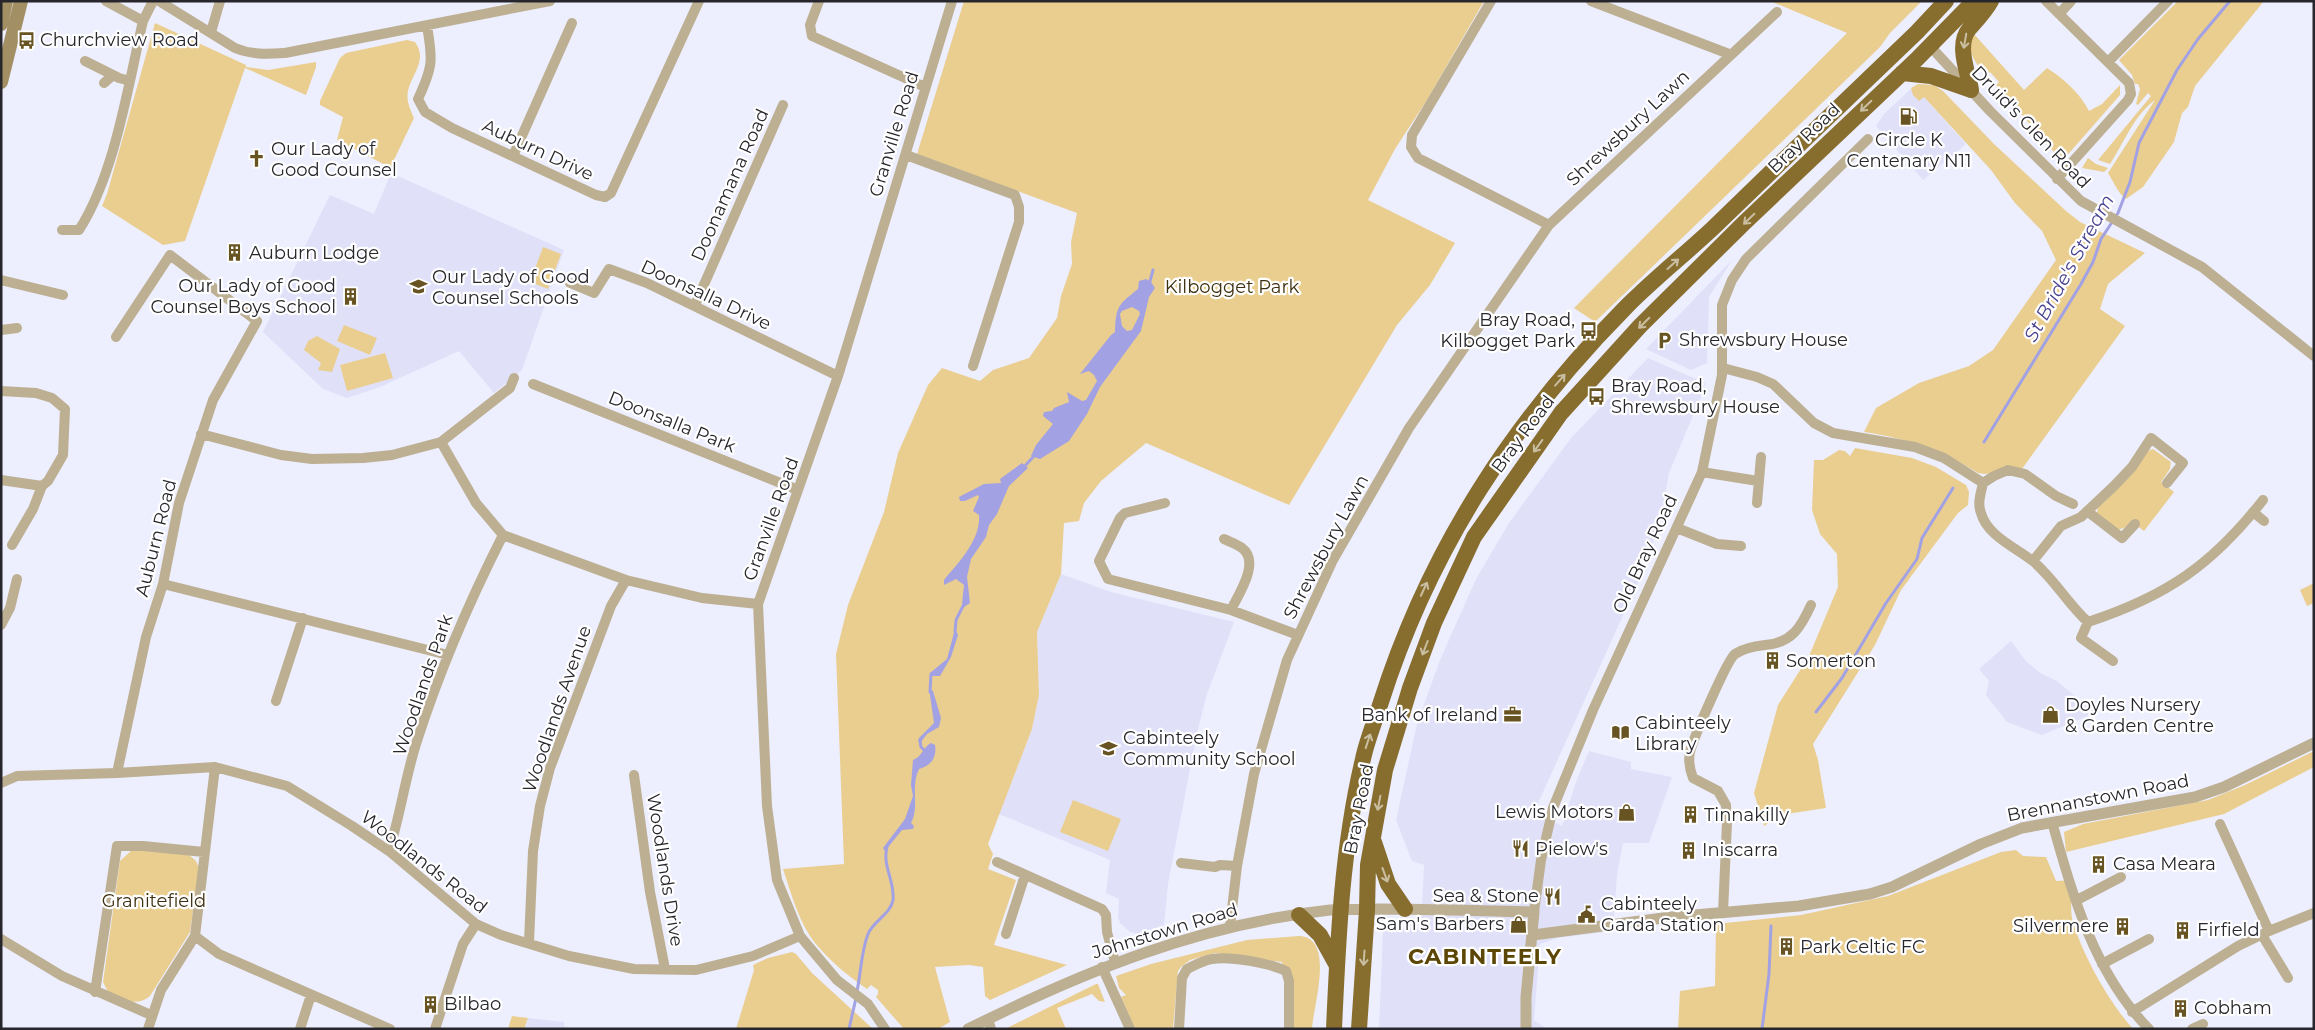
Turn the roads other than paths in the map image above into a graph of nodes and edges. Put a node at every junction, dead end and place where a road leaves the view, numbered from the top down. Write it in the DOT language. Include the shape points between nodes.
graph roads {
  1 [pos="6,1"];
  2 [pos="21,1"];
  3 [pos="106,1"];
  4 [pos="153,1"];
  5 [pos="159,1"];
  6 [pos="220,1"];
  7 [pos="550,1"];
  8 [pos="698,1"];
  9 [pos="819,1"];
  10 [pos="952,1"];
  11 [pos="1492,1"];
  12 [pos="1591,1"];
  13 [pos="1946,1"];
  14 [pos="1990,1"];
  15 [pos="2046,1"];
  16 [pos="2071,1"];
  17 [pos="2168,1"];
  18 [pos="1969,3"];
  19 [pos="1777,12"];
  20 [pos="2059,14"];
  21 [pos="143,21"];
  22 [pos="1,24"];
  23 [pos="572,24"];
  24 [pos="427,26"];
  25 [pos="211,32"];
  26 [pos="1917,32"];
  27 [pos="1930,46"];
  28 [pos="1729,54"];
  29 [pos="85,61"];
  30 [pos="2108,62"];
  31 [pos="1902,73"];
  32 [pos="113,75"];
  33 [pos="130,81"];
  34 [pos="1,82"];
  35 [pos="104,83"];
  36 [pos="925,87"];
  37 [pos="1971,90"];
  38 [pos="783,105"];
  39 [pos="1868,139"];
  40 [pos="906,155"];
  41 [pos="513,156"];
  42 [pos="2057,179"];
  43 [pos="1549,225"];
  44 [pos="62,230"];
  45 [pos="1,280"];
  46 [pos="570,283"];
  47 [pos="63,295"];
  48 [pos="695,305"];
  49 [pos="17,328"];
  50 [pos="1,330"];
  51 [pos="116,338"];
  52 [pos="2314,356"];
  53 [pos="973,366"];
  54 [pos="1723,368"];
  55 [pos="838,376"];
  56 [pos="514,378"];
  57 [pos="533,384"];
  58 [pos="1,391"];
  59 [pos="201,434"];
  60 [pos="441,442"];
  61 [pos="1761,457"];
  62 [pos="1702,472"];
  63 [pos="1,480"];
  64 [pos="1758,481"];
  65 [pos="1984,483"];
  66 [pos="2167,483"];
  67 [pos="42,486"];
  68 [pos="798,490"];
  69 [pos="2263,500"];
  70 [pos="1165,503"];
  71 [pos="1757,503"];
  72 [pos="2073,504"];
  73 [pos="2087,511"];
  74 [pos="2253,512"];
  75 [pos="2264,521"];
  76 [pos="2135,524"];
  77 [pos="1677,528"];
  78 [pos="502,535"];
  79 [pos="1224,539"];
  80 [pos="12,545"];
  81 [pos="1741,546"];
  82 [pos="2033,561"];
  83 [pos="16,579"];
  84 [pos="626,580"];
  85 [pos="163,584"];
  86 [pos="758,604"];
  87 [pos="1811,605"];
  88 [pos="1231,610"];
  89 [pos="303,618"];
  90 [pos="2088,622"];
  91 [pos="1,625"];
  92 [pos="1298,634"];
  93 [pos="448,654"];
  94 [pos="2113,662"];
  95 [pos="276,701"];
  96 [pos="2314,743"];
  97 [pos="215,768"];
  98 [pos="117,773"];
  99 [pos="634,775"];
  100 [pos="1,782"];
  101 [pos="2052,822"];
  102 [pos="2220,824"];
  103 [pos="1372,838"];
  104 [pos="388,851"];
  105 [pos="204,852"];
  106 [pos="997,862"];
  107 [pos="1181,863"];
  108 [pos="1237,866"];
  109 [pos="1025,875"];
  110 [pos="2121,877"];
  111 [pos="2077,900"];
  112 [pos="1405,909"];
  113 [pos="1340,910"];
  114 [pos="1367,910"];
  115 [pos="1534,912"];
  116 [pos="1723,913"];
  117 [pos="2314,913"];
  118 [pos="1300,915"];
  119 [pos="476,924"];
  120 [pos="1230,926"];
  121 [pos="2265,933"];
  122 [pos="1006,934"];
  123 [pos="1533,935"];
  124 [pos="196,936"];
  125 [pos="800,936"];
  126 [pos="1,939"];
  127 [pos="2149,939"];
  128 [pos="528,942"];
  129 [pos="1115,962"];
  130 [pos="2102,964"];
  131 [pos="1337,966"];
  132 [pos="1102,967"];
  133 [pos="665,969"];
  134 [pos="2288,978"];
  135 [pos="95,992"];
  136 [pos="311,995"];
  137 [pos="2132,1012"];
  138 [pos="151,1015"];
  139 [pos="989,1024"];
  140 [pos="2203,1024"];
  141 [pos="148,1029"];
  142 [pos="300,1029"];
  143 [pos="390,1029"];
  144 [pos="435,1029"];
  145 [pos="886,1029"];
  146 [pos="968,1029"];
  147 [pos="1130,1029"];
  148 [pos="1179,1029"];
  149 [pos="1289,1029"];
  150 [pos="1334,1029"];
  151 [pos="1359,1029"];
  152 [pos="1526,1029"];
  153 [pos="2149,1029"];
  154 [pos="2192,1029"];
  1 -- 22 [label="main road"];
  2 -- 34 [label="main road"];
  3 -- 21 [label="street"];
  4 -- 21 [label="street"];
  5 -- 25 [label="street"];
  6 -- 25 [label="street"];
  7 -- 24 [label="street"];
  8 -- 41 [label="street, Auburn Drive" via="611,192 601,196"];
  9 -- 36 [label="street" via="810,25 812,36"];
  10 -- 36 [label="street, Granville Road"];
  11 -- 43 [label="street" via="1412,135 1411,147 1418,158"];
  12 -- 28 [label="street"];
  13 -- 26 [label="highway, Bray Road"];
  14 -- 37 [label="highway, one-way" via="1966,32 1963,42"];
  15 -- 20 [label="street"];
  16 -- 20 [label="street"];
  17 -- 30 [label="street"];
  18 -- 27 [label="highway, Bray Road"];
  19 -- 28 [label="street, Shrewsbury Lawn"];
  20 -- 30 [label="street"];
  21 -- 33 [label="street"];
  23 -- 41 [label="street"];
  24 -- 25 [label="street" via="278,54 248,53"];
  24 -- 41 [label="street, Auburn Drive" via="432,56 430,75 418,99 425,112"];
  26 -- 27 [label="highway"];
  113 -- 26 [label="highway, Bray Road, one-way" via="1356,789 1395,656 1434,566 1489,473 1557,383 1628,306"];
  27 -- 31 [label="highway, Bray Road"];
  27 -- 37 [label="street, Druid's Glen Road"];
  28 -- 43 [label="street, Shrewsbury Lawn"];
  29 -- 32 [label="street"];
  30 -- 42 [label="street" via="2129,83 2131,94"];
  31 -- 37 [label="highway" via="1932,76"];
  31 -- 103 [label="highway, Bray Road, one-way" via="1640,326 1561,413 1506,490 1474,537 1427,642 1385,770"];
  32 -- 33 [label="street"];
  32 -- 35 [label="street"];
  33 -- 44 [label="street" via="101,185 79,230"];
  36 -- 40 [label="street, Granville Road"];
  37 -- 42 [label="street, Druid's Glen Road"];
  38 -- 48 [label="street, Doonamana Road"];
  39 -- 54 [label="street, Old Bray Road" via="1746,259 1732,280 1722,305"];
  40 -- 53 [label="street" via="1015,195 1019,207 1019,222"];
  40 -- 55 [label="street, Granville Road"];
  42 -- 52 [label="street, Druid's Glen Road" via="2090,208 2177,251 2202,267"];
  43 -- 92 [label="street, Shrewsbury Lawn" via="1409,428 1333,560"];
  45 -- 47 [label="street"];
  46 -- 48 [label="street, Doonsalla Drive" via="594,293 609,269"];
  48 -- 55 [label="street, Doonsalla Drive"];
  49 -- 50 [label="street"];
  51 -- 59 [label="street, Auburn Road" via="170,255 257,321 213,400"];
  54 -- 62 [label="street, Old Bray Road"];
  54 -- 65 [label="street" via="1773,384 1814,423 1833,433 1915,448 1944,458"];
  55 -- 68 [label="street, Granville Road"];
  56 -- 60 [label="street" via="510,388"];
  57 -- 68 [label="street, Doonsalla Park"];
  58 -- 67 [label="street" via="36,393 52,398 65,408 63,455"];
  59 -- 60 [label="street" via="281,455 312,459 392,455"];
  59 -- 85 [label="street, Auburn Road" via="179,503"];
  60 -- 78 [label="street" via="476,503"];
  61 -- 64 [label="street"];
  62 -- 64 [label="street"];
  62 -- 77 [label="street, Old Bray Road"];
  63 -- 67 [label="street"];
  64 -- 71 [label="street"];
  65 -- 72 [label="street" via="2008,470 2025,474"];
  65 -- 82 [label="street" via="1979,499 1980,513 1988,526"];
  66 -- 73 [label="street" via="2183,463 2151,438 2132,467"];
  67 -- 80 [label="street"];
  68 -- 86 [label="street, Granville Road"];
  69 -- 74 [label="street"];
  70 -- 88 [label="street" via="1125,513 1120,518 1099,561 1108,579"];
  73 -- 76 [label="street" via="2122,538"];
  73 -- 82 [label="street" via="2061,526"];
  74 -- 75 [label="street"];
  74 -- 90 [label="street" via="2238,532 2191,573 2155,595"];
  77 -- 81 [label="street" via="1717,544"];
  77 -- 115 [label="street, Old Bray Road" via="1593,710 1553,808"];
  78 -- 84 [label="street"];
  78 -- 93 [label="street, Woodlands Park"];
  79 -- 88 [label="street" via="1242,548 1250,561"];
  82 -- 90 [label="street"];
  83 -- 91 [label="street" via="10,608"];
  84 -- 86 [label="street" via="702,598"];
  84 -- 128 [label="street, Woodlands Avenue" via="611,606 550,768 533,851"];
  85 -- 89 [label="street"];
  85 -- 98 [label="street, Auburn Road" via="146,637"];
  86 -- 125 [label="street, Granville Road" via="767,806 773,861 782,896"];
  87 -- 116 [label="street" via="1797,632 1768,645 1752,646 1734,654 1690,751 1693,778 1718,791 1726,805"];
  88 -- 92 [label="street"];
  89 -- 93 [label="street"];
  89 -- 95 [label="street"];
  90 -- 94 [label="street" via="2081,638"];
  92 -- 108 [label="street, Shrewsbury Lawn" via="1287,660 1254,774"];
  93 -- 104 [label="street, Woodlands Park" via="416,745"];
  96 -- 101 [label="street, Brennanstown Road" via="2224,787 2195,797"];
  97 -- 98 [label="street, Woodlands Road"];
  97 -- 104 [label="street, Woodlands Road" via="287,786"];
  97 -- 105 [label="street"];
  98 -- 100 [label="street, Woodlands Road" via="17,776"];
  99 -- 133 [label="street, Woodlands Drive" via="650,892"];
  101 -- 111 [label="street"];
  101 -- 116 [label="street, Brennanstown Road" via="2002,835 1870,894 1799,906"];
  102 -- 121 [label="street"];
  103 -- 112 [label="highway, one-way" via="1388,884"];
  103 -- 114 [label="highway, Bray Road"];
  104 -- 119 [label="street, Woodlands Road"];
  105 -- 124 [label="street"];
  105 -- 135 [label="street" via="117,846"];
  106 -- 109 [label="street"];
  107 -- 108 [label="street"];
  108 -- 120 [label="street, Shrewsbury Lawn"];
  109 -- 122 [label="street"];
  109 -- 129 [label="street" via="1102,908"];
  110 -- 111 [label="street"];
  111 -- 130 [label="street" via="2086,931"];
  112 -- 114 [label="street, Johnstown Road"];
  112 -- 115 [label="street, Johnstown Road"];
  113 -- 114 [label="street, Johnstown Road"];
  113 -- 118 [label="street, Johnstown Road"];
  113 -- 131 [label="highway, Bray Road"];
  114 -- 151 [label="highway, Bray Road, one-way"];
  115 -- 123 [label="street, Old Bray Road"];
  116 -- 123 [label="street, Brennanstown Road"];
  117 -- 121 [label="street"];
  118 -- 120 [label="street, Johnstown Road"];
  118 -- 131 [label="highway" via="1320,935"];
  119 -- 128 [label="street, Woodlands Road"];
  119 -- 144 [label="street" via="463,944"];
  120 -- 129 [label="street, Johnstown Road"];
  121 -- 134 [label="street"];
  121 -- 137 [label="street"];
  123 -- 152 [label="street, Old Bray Road"];
  124 -- 136 [label="street" via="219,954"];
  124 -- 138 [label="street" via="161,990"];
  125 -- 133 [label="street, Woodlands Road" via="753,956 696,970"];
  125 -- 145 [label="street, Granville Road" via="832,974 868,1004"];
  126 -- 135 [label="street"];
  127 -- 130 [label="street"];
  128 -- 133 [label="street, Woodlands Road" via="569,956 625,967"];
  129 -- 132 [label="street, Johnstown Road"];
  130 -- 137 [label="street"];
  131 -- 150 [label="highway, Bray Road"];
  132 -- 139 [label="street, Johnstown Road"];
  132 -- 147 [label="street"];
  135 -- 138 [label="street"];
  136 -- 142 [label="street"];
  136 -- 143 [label="street"];
  137 -- 153 [label="street"];
  138 -- 141 [label="street"];
  139 -- 146 [label="street, Johnstown Road"];
  140 -- 154 [label="street"];
  148 -- 149 [label="street" via="1182,978 1187,968 1221,958 1276,966 1286,971"];
}
